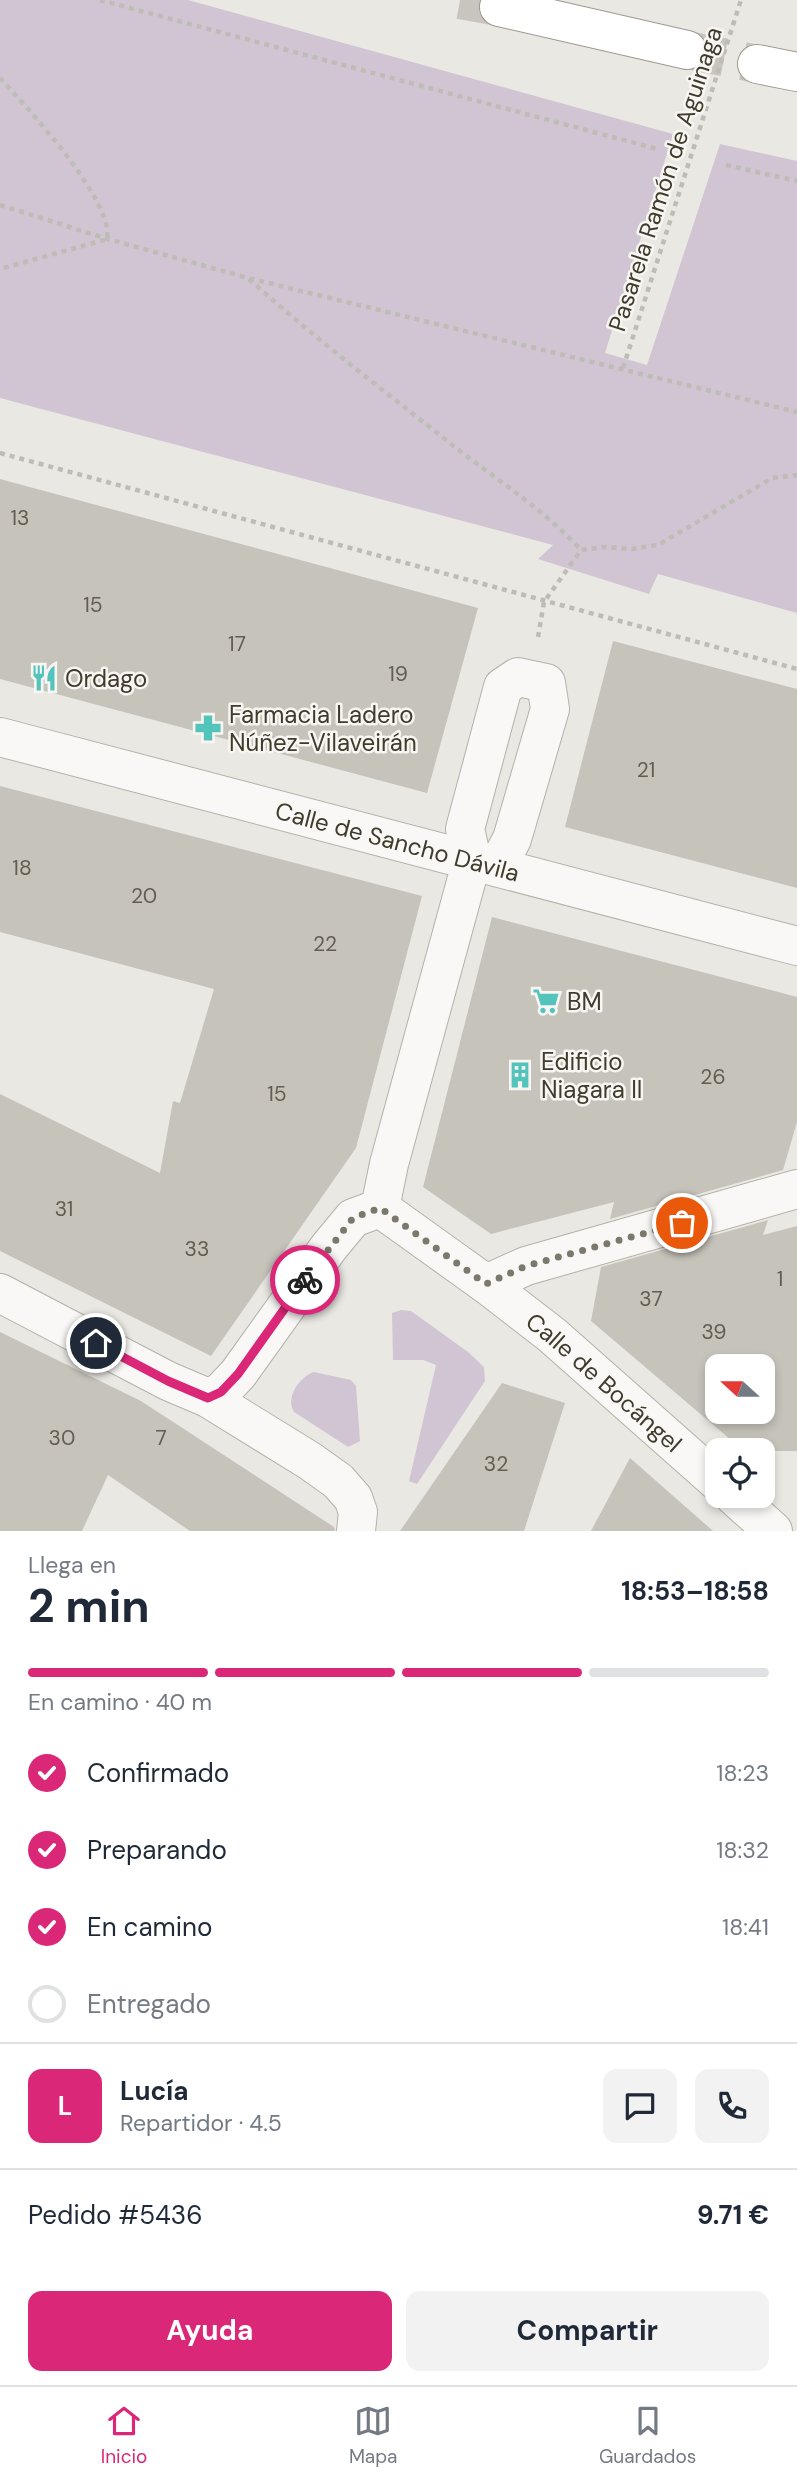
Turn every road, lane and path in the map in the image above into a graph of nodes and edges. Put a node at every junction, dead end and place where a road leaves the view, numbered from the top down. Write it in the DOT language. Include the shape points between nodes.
graph roads {
  1 [pos="100,0"];
  2 [pos="741,0"];
  3 [pos="499,7"];
  4 [pos="687,50"];
  5 [pos="757,64"];
  6 [pos="797,72"];
  7 [pos="0,78"];
  8 [pos="657,149"];
  9 [pos="726,165"];
  10 [pos="797,181"];
  11 [pos="0,205"];
  12 [pos="108,239"];
  13 [pos="0,269"];
  14 [pos="248,278"];
  15 [pos="622,368"];
  16 [pos="797,412"];
  17 [pos="0,453"];
  18 [pos="797,475"];
  19 [pos="581,550"];
  20 [pos="544,602"];
  21 [pos="797,669"];
  22 [pos="529,680"];
  23 [pos="0,737"];
  24 [pos="484,863"];
  25 [pos="797,946"];
  26 [pos="797,1189"];
  27 [pos="380,1208"];
  28 [pos="486,1284"];
  29 [pos="0,1293"];
  30 [pos="208,1398"];
  31 [pos="705,1470"];
  32 [pos="747,1508"];
  33 [pos="356,1531"];
  34 [pos="773,1531"];
  1 -- 8 [label="path"];
  2 -- 15 [label="path, Pasarela Ramón de Aguinaga, bridge"];
  3 -- 4 [label="highway"];
  5 -- 6 [label="highway"];
  7 -- 12 [label="path" via="94,197 106,220"];
  9 -- 10 [label="path"];
  11 -- 12 [label="path"];
  12 -- 13 [label="path"];
  12 -- 14 [label="path"];
  14 -- 15 [label="path"];
  14 -- 19 [label="path" via="533,506"];
  15 -- 16 [label="path"];
  17 -- 20 [label="path"];
  18 -- 19 [label="path" via="772,478 658,545"];
  19 -- 20 [label="path"];
  20 -- 21 [label="path"];
  20 -- 22 [label="path"];
  22 -- 24 [label="street" via="517,677 503,687 465,829"];
  22 -- 24 [label="street" via="546,683 550,709 512,839"];
  23 -- 24 [label="street, Calle de Sancho Dávila"];
  24 -- 25 [label="street, Calle de Sancho Dávila"];
  24 -- 27 [label="street" via="389,1164"];
  26 -- 28 [label="street" via="526,1266"];
  27 -- 28 [label="street, Calle de Bocángel"];
  27 -- 30 [label="street" via="353,1218 238,1374"];
  28 -- 31 [label="street, Calle de Bocángel" via="552,1335"];
  29 -- 30 [label="street"];
  30 -- 33 [label="street" via="338,1481 353,1497 358,1511"];
  32 -- 34 [label="street"];
}
